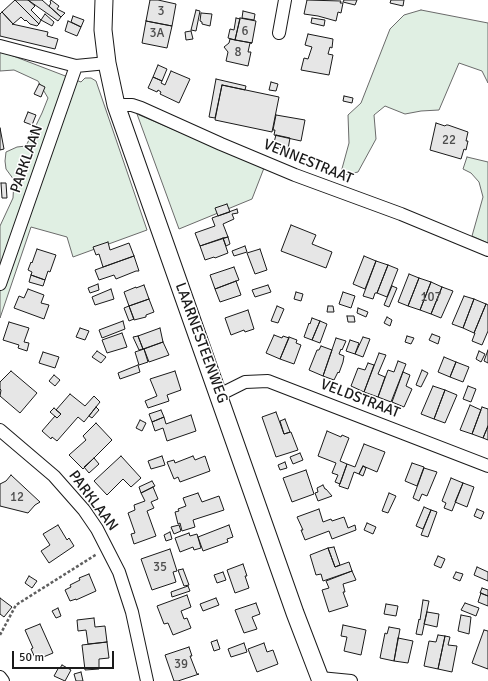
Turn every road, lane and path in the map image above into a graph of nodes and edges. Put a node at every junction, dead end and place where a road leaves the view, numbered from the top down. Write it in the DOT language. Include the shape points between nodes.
graph roads {
  1 [pos="104,0"];
  2 [pos="285,0"];
  3 [pos="279,34"];
  4 [pos="0,46"];
  5 [pos="107,63"];
  6 [pos="76,66"];
  7 [pos="116,105"];
  8 [pos="488,250"];
  9 [pos="0,284"];
  10 [pos="219,395"];
  11 [pos="0,430"];
  12 [pos="488,466"];
  13 [pos="107,547"];
  14 [pos="0,635"];
  15 [pos="0,677"];
  16 [pos="321,679"];
  17 [pos="3,681"];
  18 [pos="147,681"];
  19 [pos="351,681"];
  1 -- 5 [label="street, LAARNESTEENWEG" via="103,30"];
  2 -- 3 [label="street"];
  4 -- 6 [label="street"];
  5 -- 6 [label="street"];
  5 -- 7 [label="street, LAARNESTEENWEG"];
  6 -- 9 [label="street, PARKLAAN"];
  7 -- 8 [label="street, VENNESTRAAT" via="142,108 295,175 401,214"];
  7 -- 10 [label="street, LAARNESTEENWEG"];
  10 -- 12 [label="street, VELDSTRAAT" via="246,382 268,381"];
  10 -- 16 [label="street, LAARNESTEENWEG" via="295,613"];
  11 -- 13 [label="street, PARKLAAN" via="54,476 84,510"];
  13 -- 14 [label="path" via="16,605"];
  13 -- 18 [label="street, PARKLAAN" via="119,572 132,612"];
  15 -- 17 [label="street"];
  16 -- 19 [label="street"];
}
